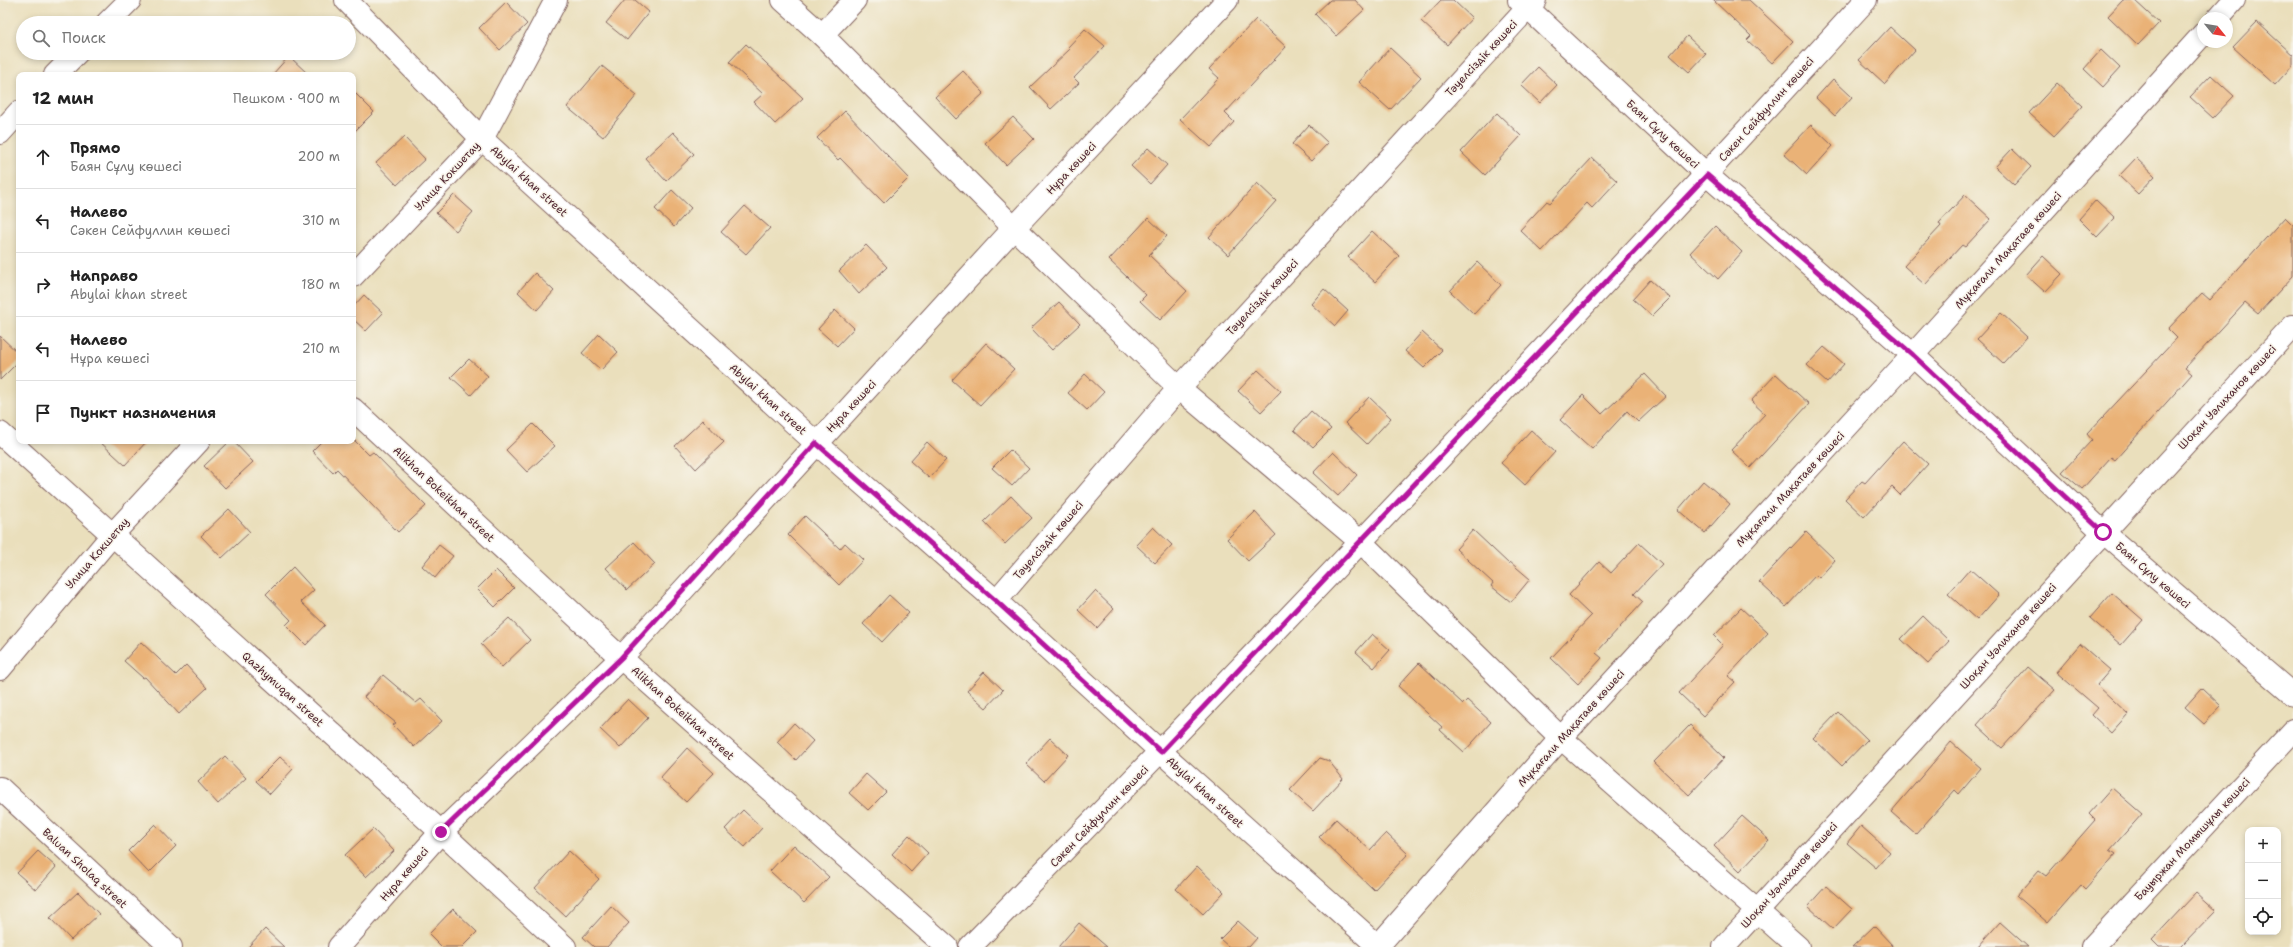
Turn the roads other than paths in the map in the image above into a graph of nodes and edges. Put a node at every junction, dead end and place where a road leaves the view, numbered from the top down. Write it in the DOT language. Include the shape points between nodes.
graph roads {
  1 [pos="130,0"];
  2 [pos="346,0"];
  3 [pos="556,0"];
  4 [pos="783,0"];
  5 [pos="854,0"];
  6 [pos="1227,0"];
  7 [pos="1866,0"];
  8 [pos="2234,0"];
  9 [pos="1527,3"];
  10 [pos="2223,12"];
  11 [pos="114,16"];
  12 [pos="822,35"];
  13 [pos="2197,41"];
  14 [pos="70,60"];
  15 [pos="58,72"];
  16 [pos="16,115"];
  17 [pos="0,133"];
  18 [pos="482,139"];
  19 [pos="1707,175"];
  20 [pos="1014,228"];
  21 [pos="356,273"];
  22 [pos="2293,326"];
  23 [pos="1913,355"];
  24 [pos="1179,388"];
  25 [pos="356,412"];
  26 [pos="0,433"];
  27 [pos="816,443"];
  28 [pos="196,444"];
  29 [pos="2103,532"];
  30 [pos="112,534"];
  31 [pos="1361,542"];
  32 [pos="996,601"];
  33 [pos="621,658"];
  34 [pos="0,669"];
  35 [pos="2293,695"];
  36 [pos="2293,731"];
  37 [pos="1561,738"];
  38 [pos="1161,752"];
  39 [pos="0,788"];
  40 [pos="441,832"];
  41 [pos="1757,910"];
  42 [pos="1379,946"];
  43 [pos="171,947"];
  44 [pos="339,947"];
  45 [pos="565,947"];
  46 [pos="947,947"];
  47 [pos="970,947"];
  48 [pos="1724,947"];
  49 [pos="1798,947"];
  50 [pos="2092,947"];
  1 -- 11 [label="street"];
  2 -- 18 [label="street, Abylai khan street"];
  3 -- 18 [label="street, Улица Кокшетау"];
  4 -- 12 [label="street"];
  5 -- 12 [label="street"];
  6 -- 20 [label="street, Нұра көшесі"];
  7 -- 19 [label="street, Сәкен Сейфуллин көшесі"];
  8 -- 10 [label="street"];
  9 -- 19 [label="street, Баян Сұлу көшесі"];
  9 -- 24 [label="street, Тәуелсіздік көшесі"];
  12 -- 20 [label="street"];
  13 -- 23 [label="street, Мұқағали Мақатаев көшесі"];
  14 -- 15 [label="street"];
  16 -- 17 [label="street"];
  18 -- 21 [label="street, Улица Кокшетау"];
  18 -- 27 [label="street, Abylai khan street"];
  19 -- 23 [label="street, Баян Сұлу көшесі"];
  19 -- 31 [label="street, Сәкен Сейфуллин көшесі"];
  20 -- 24 [label="street"];
  20 -- 27 [label="street, Нұра көшесі"];
  22 -- 29 [label="street, Шоқан Уәлиханов көшесі"];
  23 -- 29 [label="street, Баян Сұлу көшесі"];
  23 -- 37 [label="street, Мұқағали Мақатаев көшесі"];
  24 -- 31 [label="street"];
  24 -- 32 [label="street, Тәуелсіздік көшесі"];
  25 -- 33 [label="street, Alikhan Bokeikhan street"];
  26 -- 30 [label="street, Qazhymuqan street"];
  27 -- 32 [label="street, Abylai khan street"];
  27 -- 33 [label="street, Нұра көшесі"];
  28 -- 30 [label="street, Улица Кокшетау"];
  29 -- 35 [label="street, Баян Сұлу көшесі"];
  29 -- 41 [label="street, Шоқан Уәлиханов көшесі"];
  30 -- 34 [label="street, Улица Кокшетау"];
  30 -- 40 [label="street, Qazhymuqan street"];
  31 -- 37 [label="street"];
  31 -- 38 [label="street, Сәкен Сейфуллин көшесі"];
  32 -- 38 [label="street, Abylai khan street"];
  33 -- 40 [label="street, Нұра көшесі"];
  33 -- 46 [label="street, Alikhan Bokeikhan street"];
  36 -- 50 [label="street, Бауыржан Момышұлы көшесі"];
  37 -- 41 [label="street"];
  37 -- 42 [label="street, Мұқағали Мақатаев көшесі"];
  38 -- 42 [label="street, Abylai khan street"];
  38 -- 47 [label="street, Сәкен Сейфуллин көшесі"];
  39 -- 43 [label="street, Baluan Sholaq street"];
  40 -- 44 [label="street, Нұра көшесі"];
  40 -- 45 [label="street, Qazhymuqan street"];
  41 -- 48 [label="street, Шоқан Уәлиханов көшесі"];
  41 -- 49 [label="street"];
}
